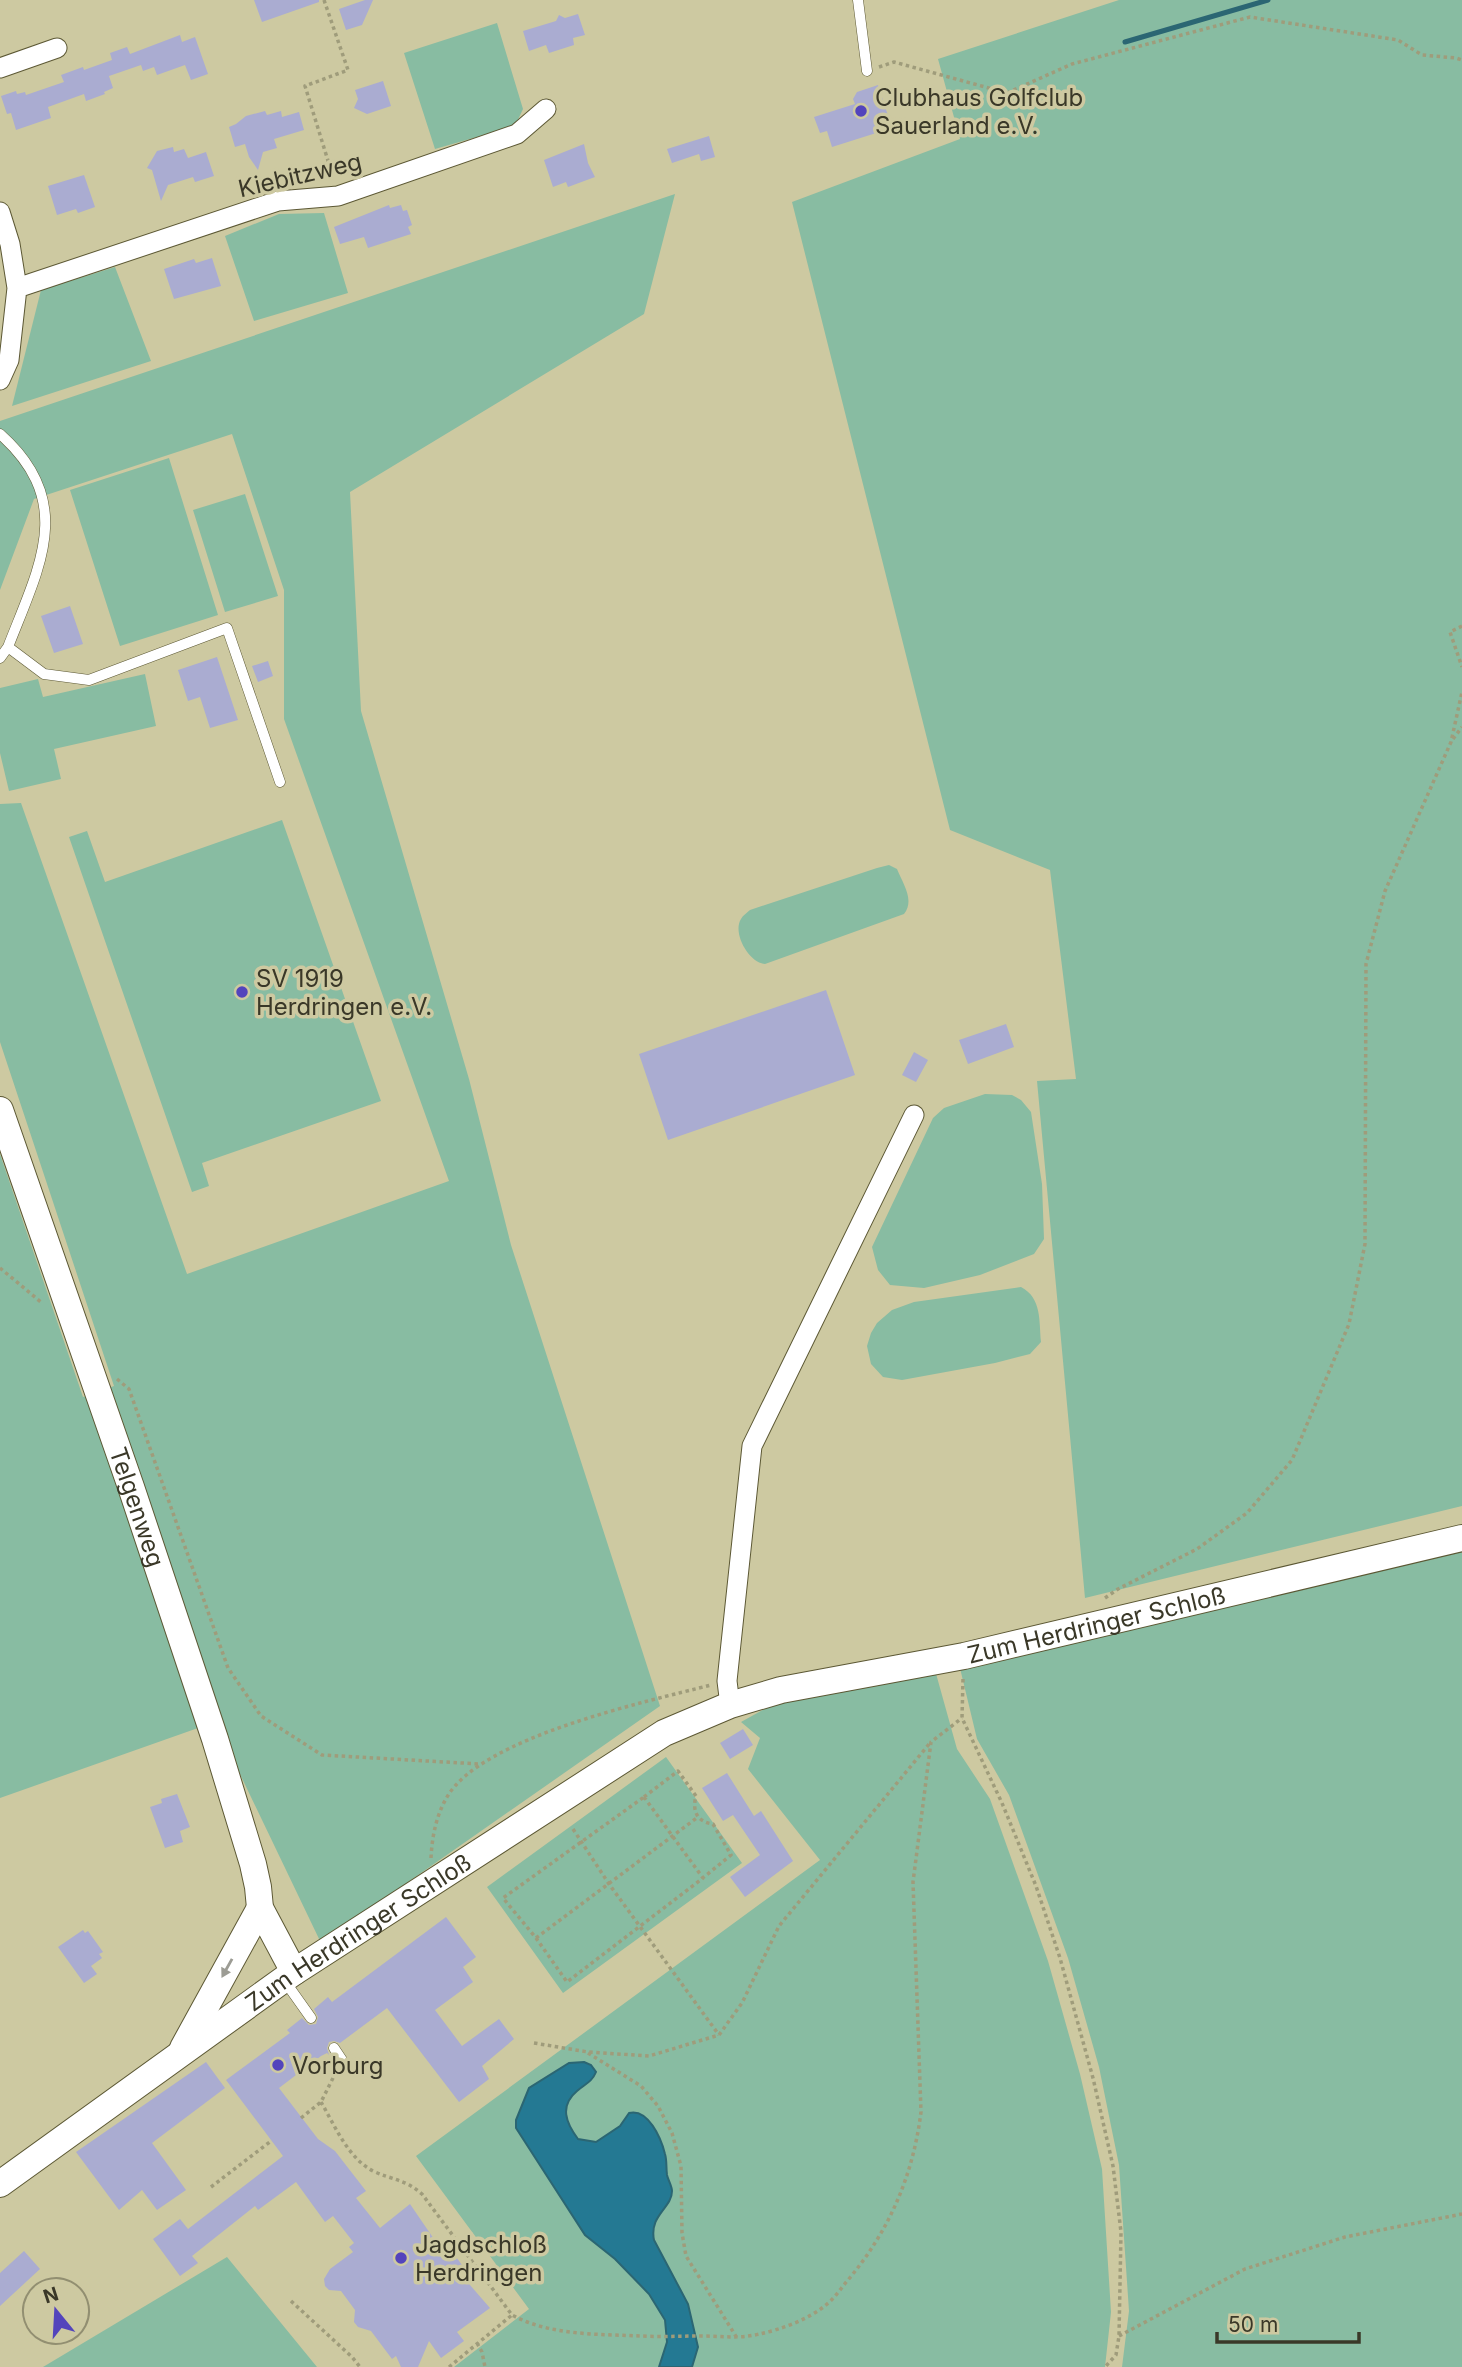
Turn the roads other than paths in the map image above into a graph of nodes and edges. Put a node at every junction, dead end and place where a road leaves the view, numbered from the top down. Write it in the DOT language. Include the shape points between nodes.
graph roads {
  1 [pos="858,0"];
  2 [pos="57,48"];
  3 [pos="0,68"];
  4 [pos="867,71"];
  5 [pos="546,109"];
  6 [pos="0,212"];
  7 [pos="18,288"];
  8 [pos="0,380"];
  9 [pos="0,433"];
  10 [pos="8,647"];
  11 [pos="0,658"];
  12 [pos="281,782"];
  13 [pos="0,1110"];
  14 [pos="915,1115"];
  15 [pos="1462,1538"];
  16 [pos="729,1693"];
  17 [pos="260,1908"];
  18 [pos="289,1976"];
  19 [pos="312,2018"];
  20 [pos="334,2048"];
  21 [pos="177,2057"];
  22 [pos="342,2060"];
  23 [pos="0,2184"];
  1 -- 4 [label="lane"];
  2 -- 3 [label="street"];
  5 -- 7 [label="street, Kiebitzweg" via="517,134 338,196 278,201"];
  6 -- 7 [label="street"];
  7 -- 8 [label="street" via="9,360"];
  9 -- 10 [label="lane" via="24,459 46,504 46,533 33,584"];
  10 -- 11 [label="lane"];
  10 -- 12 [label="lane" via="44,674 89,680 227,628"];
  13 -- 17 [label="street, Telgenweg" via="226,1773 253,1864"];
  14 -- 16 [label="street" via="752,1446"];
  15 -- 16 [label="street, Zum Herdringer Schloß" via="964,1657 781,1690"];
  16 -- 18 [label="street, Zum Herdringer Schloß"];
  17 -- 18 [label="street, Telgenweg"];
  17 -- 21 [label="street, one-way"];
  18 -- 19 [label="lane"];
  18 -- 21 [label="street, Zum Herdringer Schloß"];
  20 -- 22 [label="lane"];
  21 -- 23 [label="street, Zum Herdringer Schloß"];
}
